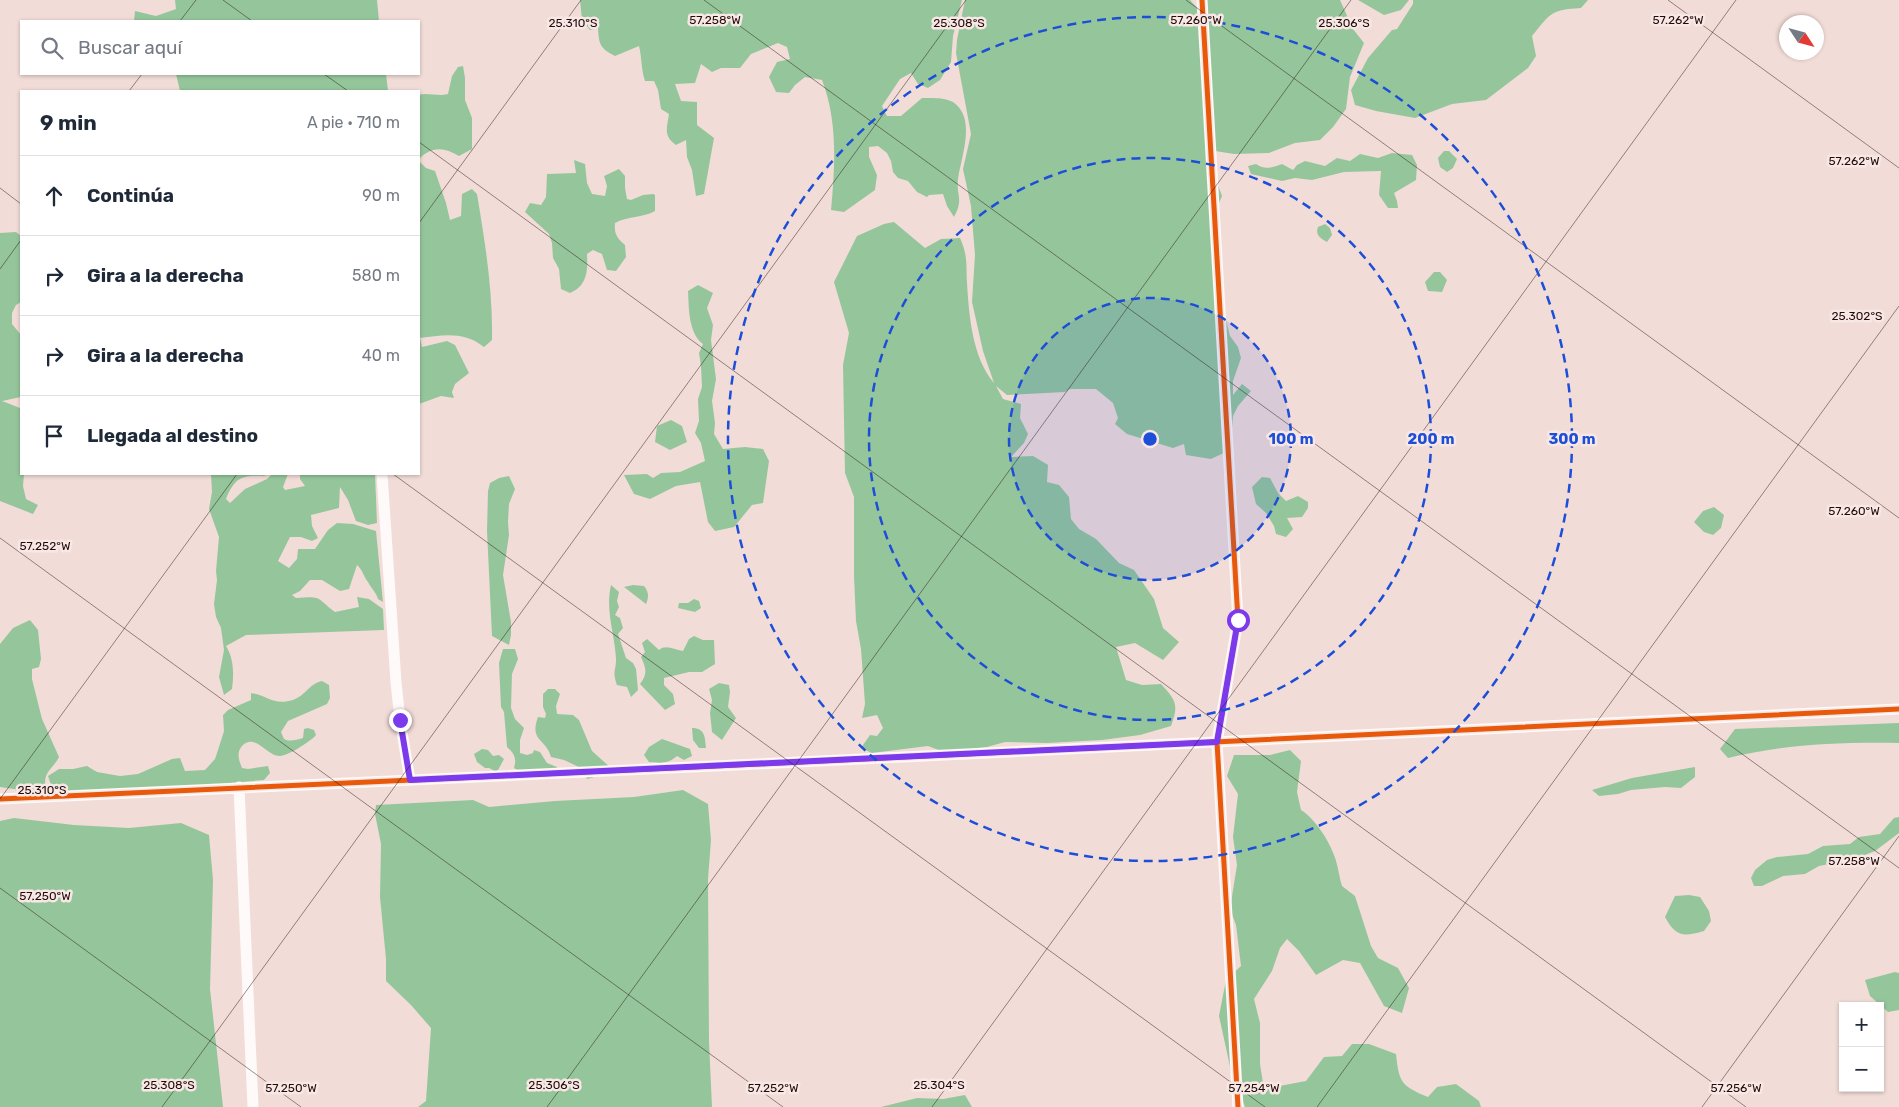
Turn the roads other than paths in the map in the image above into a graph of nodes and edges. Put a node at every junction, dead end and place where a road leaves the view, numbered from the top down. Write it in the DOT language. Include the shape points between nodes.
graph roads {
  1 [pos="1202,0"];
  2 [pos="382,475"];
  3 [pos="1899,709"];
  4 [pos="1217,742"];
  5 [pos="410,780"];
  6 [pos="238,787"];
  7 [pos="0,799"];
  8 [pos="253,1107"];
  9 [pos="1238,1107"];
  1 -- 4 [label="street" via="1238,620"];
  2 -- 5 [label="street" via="400,720"];
  3 -- 4 [label="street"];
  4 -- 5 [label="street"];
  4 -- 9 [label="street"];
  5 -- 6 [label="street"];
  6 -- 7 [label="street"];
  6 -- 8 [label="street"];
}
